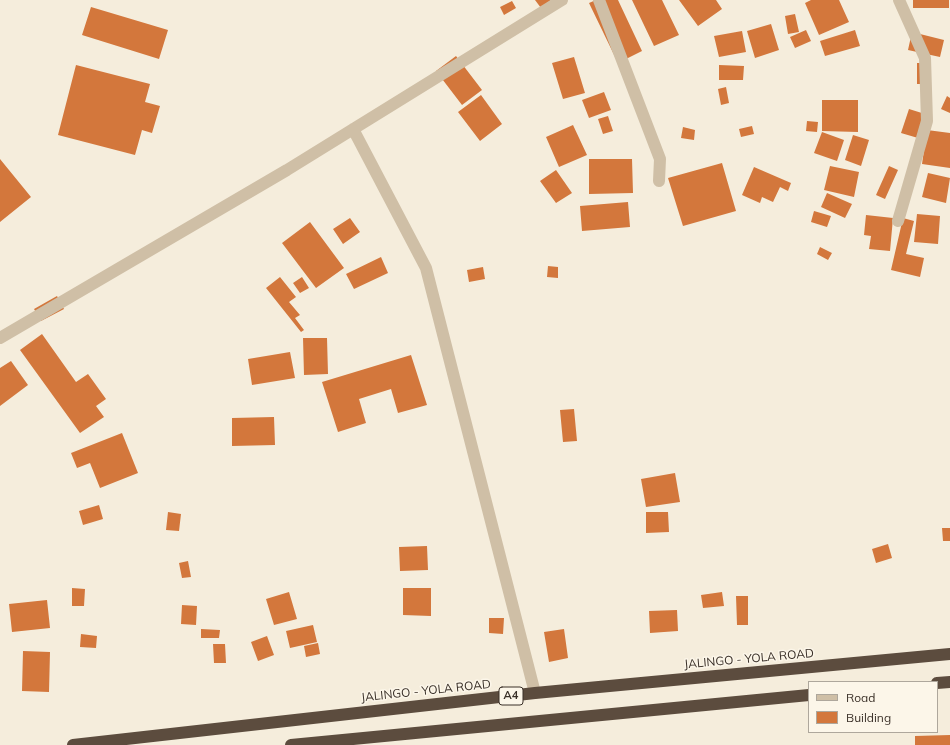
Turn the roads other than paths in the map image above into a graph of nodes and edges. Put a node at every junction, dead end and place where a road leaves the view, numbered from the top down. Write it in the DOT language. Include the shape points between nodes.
graph roads {
  1 [pos="562,0"];
  2 [pos="598,0"];
  3 [pos="899,0"];
  4 [pos="353,129"];
  5 [pos="659,181"];
  6 [pos="898,221"];
  7 [pos="0,338"];
  8 [pos="950,654"];
  9 [pos="950,682"];
  10 [pos="938,683"];
  11 [pos="535,693"];
  12 [pos="808,695"];
  13 [pos="73,745"];
  14 [pos="291,745"];
  1 -- 4 [label="street"];
  2 -- 5 [label="street" via="660,159"];
  3 -- 6 [label="street" via="925,58 927,121"];
  4 -- 7 [label="street"];
  4 -- 11 [label="street" via="426,268"];
  8 -- 11 [label="highway, JALINGO - YOLA ROAD / A4"];
  9 -- 10 [label="highway"];
  11 -- 13 [label="highway, JALINGO - YOLA ROAD / A4"];
  12 -- 14 [label="highway"];
}
